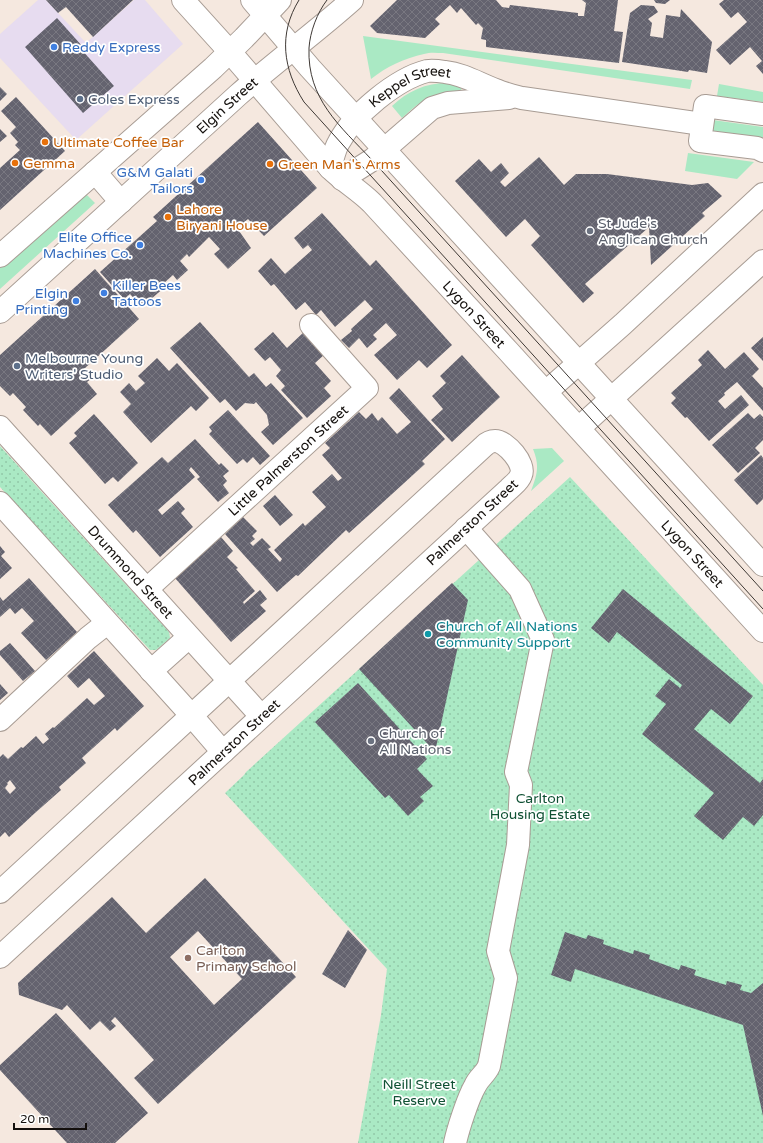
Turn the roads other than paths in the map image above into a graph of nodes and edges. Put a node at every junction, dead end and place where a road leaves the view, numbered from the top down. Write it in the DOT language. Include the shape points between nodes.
graph roads {
  1 [pos="183,0"];
  2 [pos="352,0"];
  3 [pos="266,5"];
  4 [pos="294,48"];
  5 [pos="230,52"];
  6 [pos="254,81"];
  7 [pos="522,98"];
  8 [pos="763,114"];
  9 [pos="356,118"];
  10 [pos="702,124"];
  11 [pos="384,149"];
  12 [pos="763,151"];
  13 [pos="95,172"];
  14 [pos="336,174"];
  15 [pos="763,194"];
  16 [pos="121,202"];
  17 [pos="0,256"];
  18 [pos="763,261"];
  19 [pos="0,312"];
  20 [pos="311,324"];
  21 [pos="579,363"];
  22 [pos="546,392"];
  23 [pos="612,399"];
  24 [pos="0,427"];
  25 [pos="579,428"];
  26 [pos="0,503"];
  27 [pos="466,528"];
  28 [pos="763,565"];
  29 [pos="146,589"];
  30 [pos="756,609"];
  31 [pos="107,623"];
  32 [pos="763,631"];
  33 [pos="189,636"];
  34 [pos="150,671"];
  35 [pos="229,681"];
  36 [pos="191,715"];
  37 [pos="262,716"];
  38 [pos="0,720"];
  39 [pos="223,752"];
  40 [pos="0,892"];
  41 [pos="0,957"];
  42 [pos="455,1143"];
  1 -- 5 [label="street, Lygon Street"];
  2 -- 4 [label="street, Elgin Street"];
  3 -- 4 [label="street"];
  3 -- 5 [label="street"];
  4 -- 6 [label="street, Elgin Street"];
  4 -- 9 [label="street"];
  5 -- 6 [label="street, Lygon Street"];
  5 -- 13 [label="street"];
  6 -- 14 [label="street, Lygon Street"];
  6 -- 16 [label="street, Elgin Street"];
  7 -- 9 [label="street, Keppel Street" via="462,75 433,71 397,85"];
  7 -- 10 [label="street, Keppel Street"];
  7 -- 11 [label="street, Keppel Street" via="437,106"];
  8 -- 10 [label="street" via="705,106"];
  9 -- 11 [label="street"];
  9 -- 14 [label="street, Keppel Street" via="339,142"];
  10 -- 12 [label="street" via="700,141 757,148"];
  11 -- 14 [label="street, Keppel Street" via="372,160"];
  11 -- 21 [label="street"];
  13 -- 16 [label="street"];
  13 -- 17 [label="street"];
  14 -- 22 [label="street, Lygon Street" via="366,197"];
  15 -- 21 [label="street"];
  16 -- 19 [label="street, Elgin Street"];
  18 -- 23 [label="street"];
  20 -- 29 [label="street, Little Palmerston Street" via="368,388"];
  21 -- 22 [label="street"];
  21 -- 23 [label="street"];
  22 -- 25 [label="street, Lygon Street"];
  23 -- 25 [label="street"];
  23 -- 28 [label="street"];
  24 -- 29 [label="street, Drummond Street"];
  25 -- 30 [label="street, Lygon Street"];
  26 -- 31 [label="street"];
  27 -- 35 [label="street, Palmerston Street" via="521,476 519,461 500,442 489,442 484,446"];
  27 -- 37 [label="street, Palmerston Street"];
  27 -- 42 [label="street" via="520,589 543,640 516,772 521,785 518,845 498,951 506,978 489,1066 486,1074 479,1079 472,1091"];
  29 -- 33 [label="street, Drummond Street"];
  30 -- 32 [label="street, Lygon Street"];
  31 -- 34 [label="street"];
  31 -- 38 [label="street"];
  33 -- 34 [label="street"];
  33 -- 35 [label="street, Drummond Street"];
  34 -- 36 [label="street"];
  35 -- 36 [label="street, Palmerston Street"];
  35 -- 37 [label="street, Drummond Street"];
  36 -- 39 [label="street"];
  36 -- 40 [label="street, Palmerston Street"];
  37 -- 39 [label="street, Palmerston Street"];
  39 -- 41 [label="street, Palmerston Street"];
}
